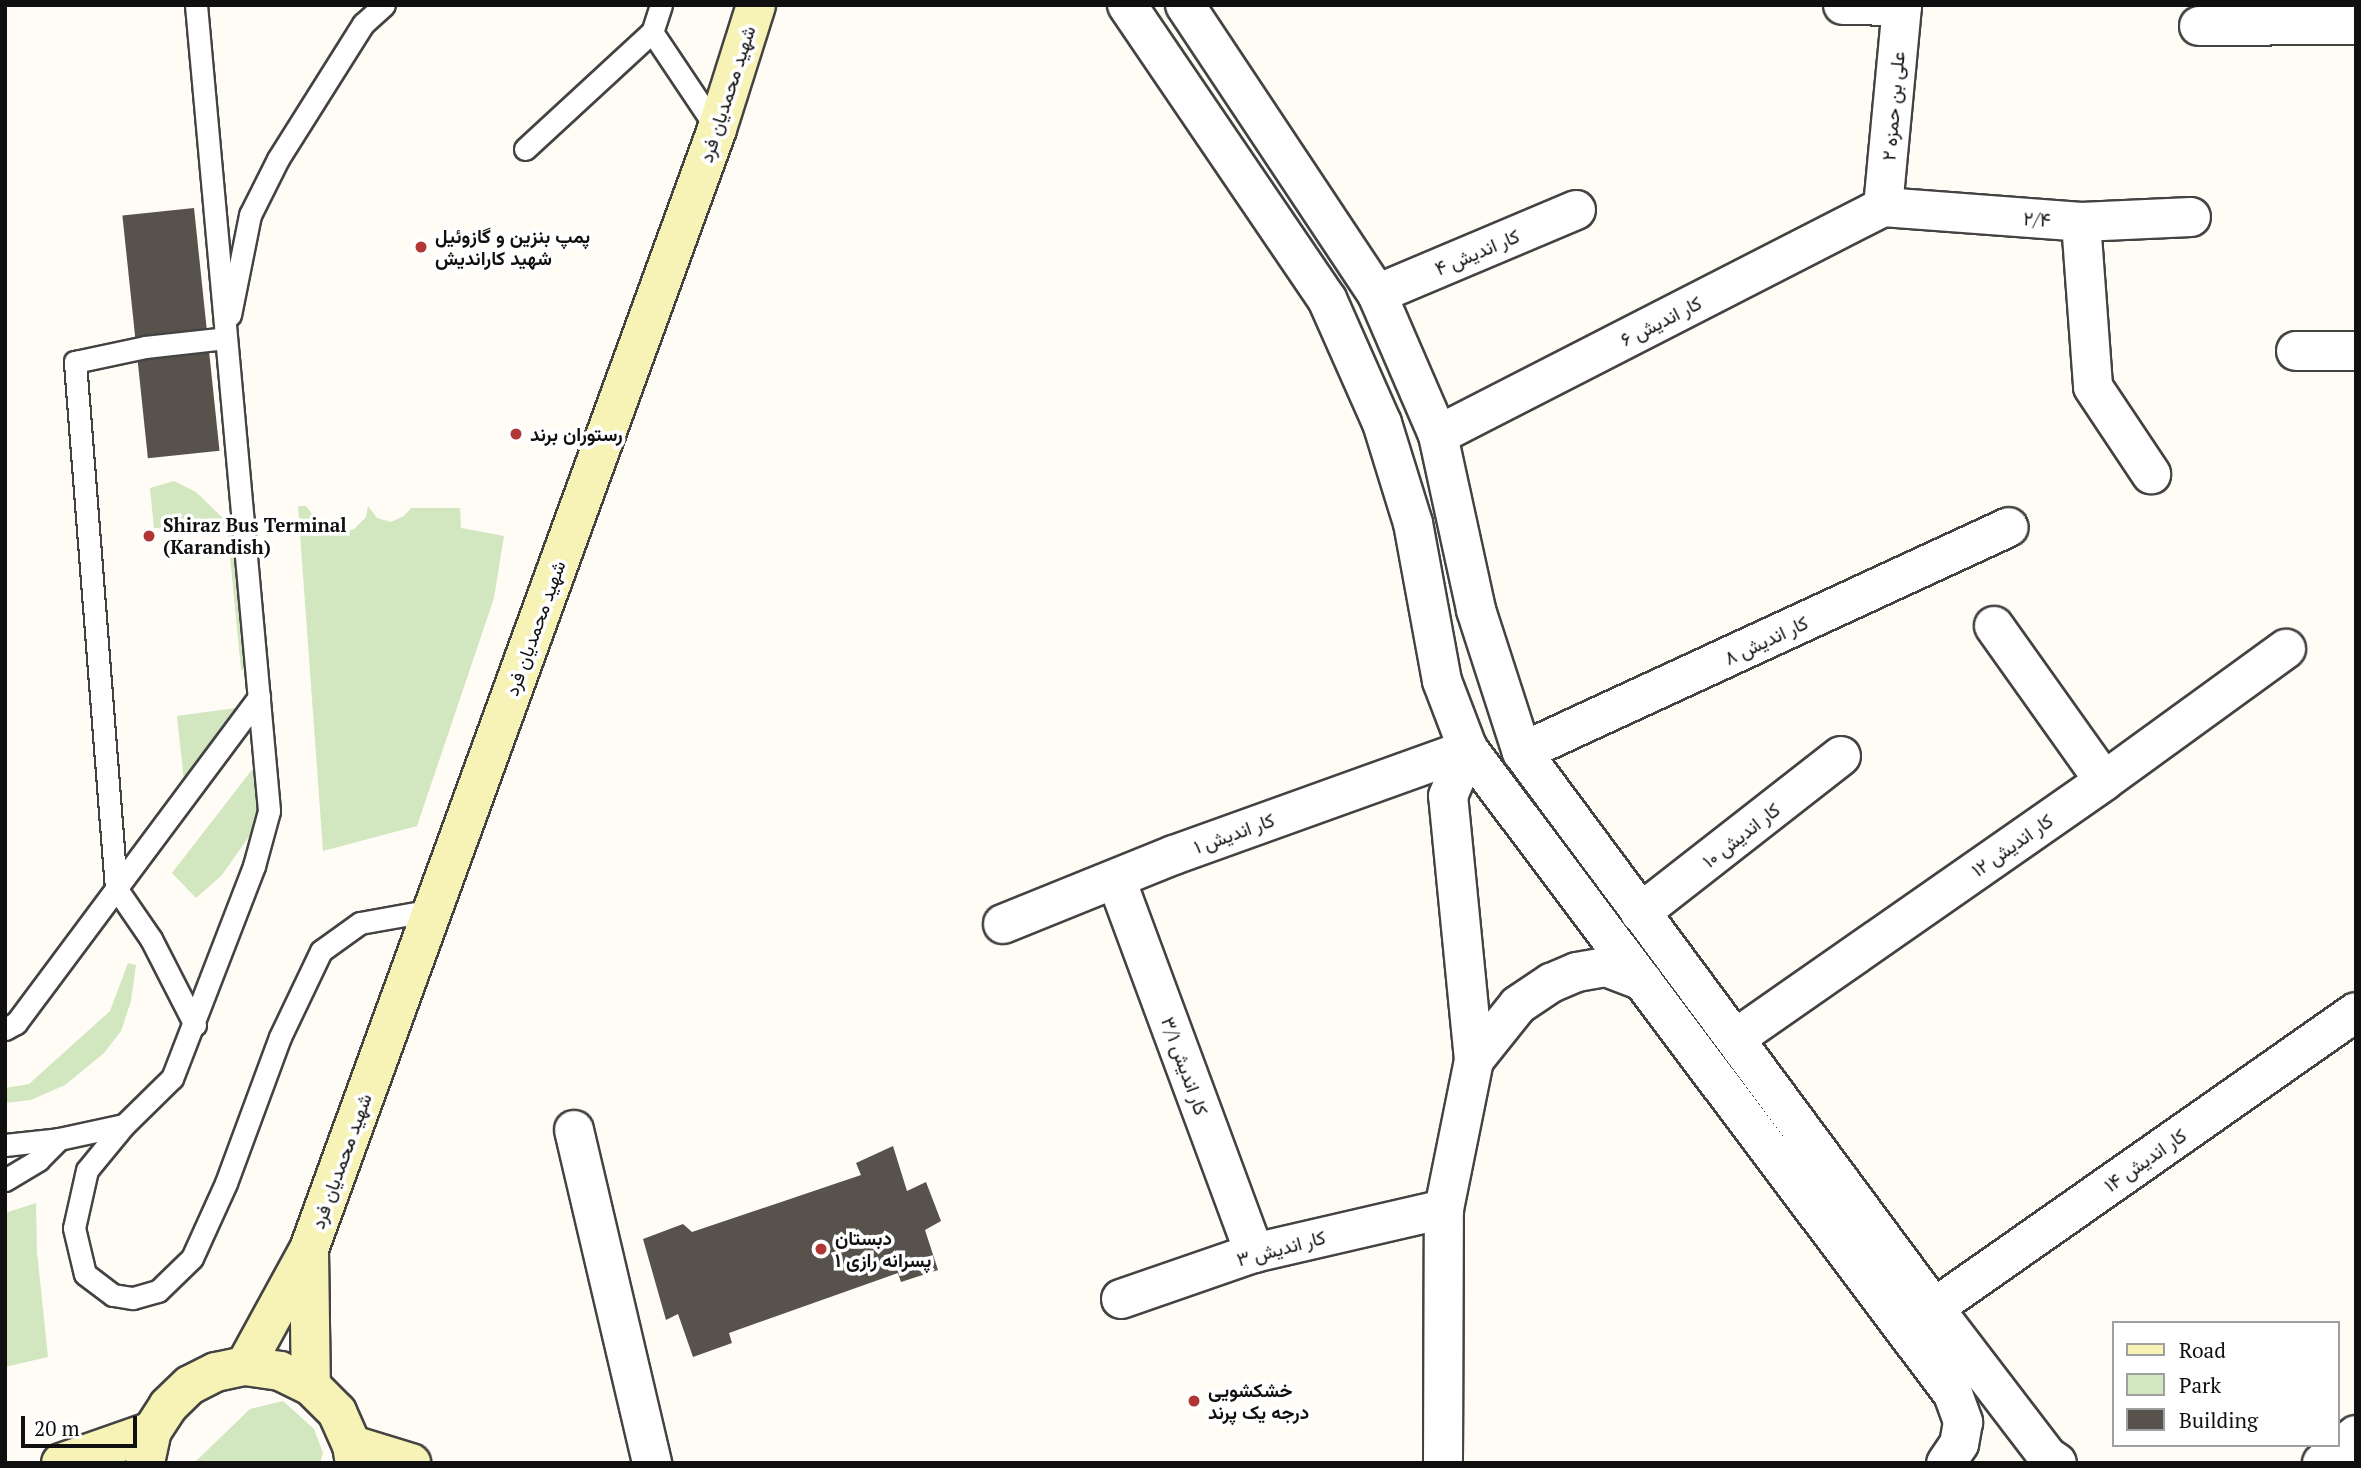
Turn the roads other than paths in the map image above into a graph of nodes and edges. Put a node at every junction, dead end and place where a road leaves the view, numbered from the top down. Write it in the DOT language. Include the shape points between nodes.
graph roads {
  1 [pos="196,5"];
  2 [pos="384,5"];
  3 [pos="661,5"];
  4 [pos="756,5"];
  5 [pos="1127,5"];
  6 [pos="1185,5"];
  7 [pos="1843,5"];
  8 [pos="1902,6"];
  9 [pos="2356,25"];
  10 [pos="2199,26"];
  11 [pos="652,32"];
  12 [pos="717,129"];
  13 [pos="526,149"];
  14 [pos="1883,207"];
  15 [pos="1576,210"];
  16 [pos="2191,217"];
  17 [pos="2081,222"];
  18 [pos="1377,294"];
  19 [pos="226,338"];
  20 [pos="2296,351"];
  21 [pos="2356,351"];
  22 [pos="1438,435"];
  23 [pos="2151,474"];
  24 [pos="2009,527"];
  25 [pos="1994,626"];
  26 [pos="2286,649"];
  27 [pos="258,697"];
  28 [pos="1468,749"];
  29 [pos="1522,752"];
  30 [pos="1842,756"];
  31 [pos="2104,781"];
  32 [pos="1116,879"];
  33 [pos="116,888"];
  34 [pos="432,910"];
  35 [pos="1640,913"];
  36 [pos="1003,924"];
  37 [pos="1643,981"];
  38 [pos="2356,1012"];
  39 [pos="195,1025"];
  40 [pos="5,1029"];
  41 [pos="1735,1038"];
  42 [pos="1474,1060"];
  43 [pos="124,1125"];
  44 [pos="574,1130"];
  45 [pos="59,1139"];
  46 [pos="5,1145"];
  47 [pos="5,1180"];
  48 [pos="1444,1209"];
  49 [pos="309,1249"];
  50 [pos="1254,1253"];
  51 [pos="1121,1299"];
  52 [pos="1934,1308"];
  53 [pos="245,1366"];
  54 [pos="311,1385"];
  55 [pos="2356,1435"];
  56 [pos="149,1447"];
  57 [pos="353,1454"];
  58 [pos="61,1463"];
  59 [pos="411,1463"];
  60 [pos="652,1463"];
  61 [pos="1443,1463"];
  62 [pos="1946,1463"];
  63 [pos="2057,1463"];
  64 [pos="2322,1463"];
  1 -- 19 [label="lane"];
  2 -- 19 [label="lane" via="363,24 278,159 250,215"];
  3 -- 11 [label="lane"];
  4 -- 12 [label="main road, شهید محمدیان فرد"];
  5 -- 28 [label="street" via="1327,299 1382,423 1413,523 1442,681"];
  6 -- 18 [label="street"];
  7 -- 8 [label="street"];
  8 -- 14 [label="street, ۲ علی بن حمزه"];
  9 -- 10 [label="street"];
  11 -- 12 [label="lane"];
  11 -- 13 [label="lane"];
  12 -- 34 [label="main road, شهید محمدیان فرد"];
  14 -- 17 [label="street, ۲/۴"];
  14 -- 22 [label="street, ۶ کار اندیش"];
  15 -- 18 [label="street, ۴ کار اندیش"];
  16 -- 17 [label="street, ۲/۴"];
  17 -- 23 [label="street" via="2093,387"];
  18 -- 22 [label="street"];
  19 -- 27 [label="lane"];
  19 -- 33 [label="lane" via="145,347 75,362"];
  20 -- 21 [label="street"];
  22 -- 29 [label="street" via="1476,610"];
  24 -- 29 [label="street, ۸ کار اندیش"];
  25 -- 31 [label="street"];
  26 -- 31 [label="street, ۱۲ کار اندیش"];
  27 -- 33 [label="lane"];
  27 -- 39 [label="lane" via="269,811 254,866"];
  28 -- 32 [label="street, ۱ کار اندیش"];
  28 -- 37 [label="street"];
  28 -- 42 [label="street" via="1448,796"];
  29 -- 35 [label="street"];
  30 -- 35 [label="street, ۱۰ کار اندیش"];
  31 -- 41 [label="street, ۱۲ کار اندیش"];
  32 -- 36 [label="street, ۱ کار اندیش"];
  32 -- 50 [label="street, ۳/۱ کار اندیش"];
  33 -- 39 [label="lane" via="151,939"];
  33 -- 40 [label="lane" via="16,1023"];
  34 -- 43 [label="lane" via="360,923 321,951 281,1037 226,1183 192,1258 158,1291 133,1298 113,1295 85,1274 74,1228 87,1170"];
  34 -- 49 [label="main road, شهید محمدیان فرد"];
  35 -- 41 [label="street"];
  37 -- 42 [label="street" via="1606,967 1551,983 1518,1006"];
  37 -- 62 [label="street" via="1953,1394 1963,1422 1959,1444"];
  38 -- 52 [label="street, ۱۴ کار اندیش"];
  39 -- 43 [label="lane" via="172,1078"];
  41 -- 52 [label="street"];
  42 -- 48 [label="street"];
  43 -- 45 [label="lane"];
  44 -- 60 [label="street"];
  45 -- 46 [label="lane"];
  45 -- 47 [label="lane" via="38,1160"];
  48 -- 50 [label="street, ۳ کار اندیش"];
  48 -- 61 [label="street"];
  49 -- 53 [label="main road"];
  49 -- 54 [label="main road"];
  50 -- 51 [label="street, ۳ کار اندیش"];
  52 -- 63 [label="street"];
  53 -- 54 [label="main road" via="280,1371"];
  53 -- 56 [label="main road" via="216,1372 190,1385 168,1406"];
  54 -- 57 [label="main road" via="337,1412"];
  55 -- 64 [label="street"];
  56 -- 58 [label="main road"];
  57 -- 59 [label="main road"];
}
